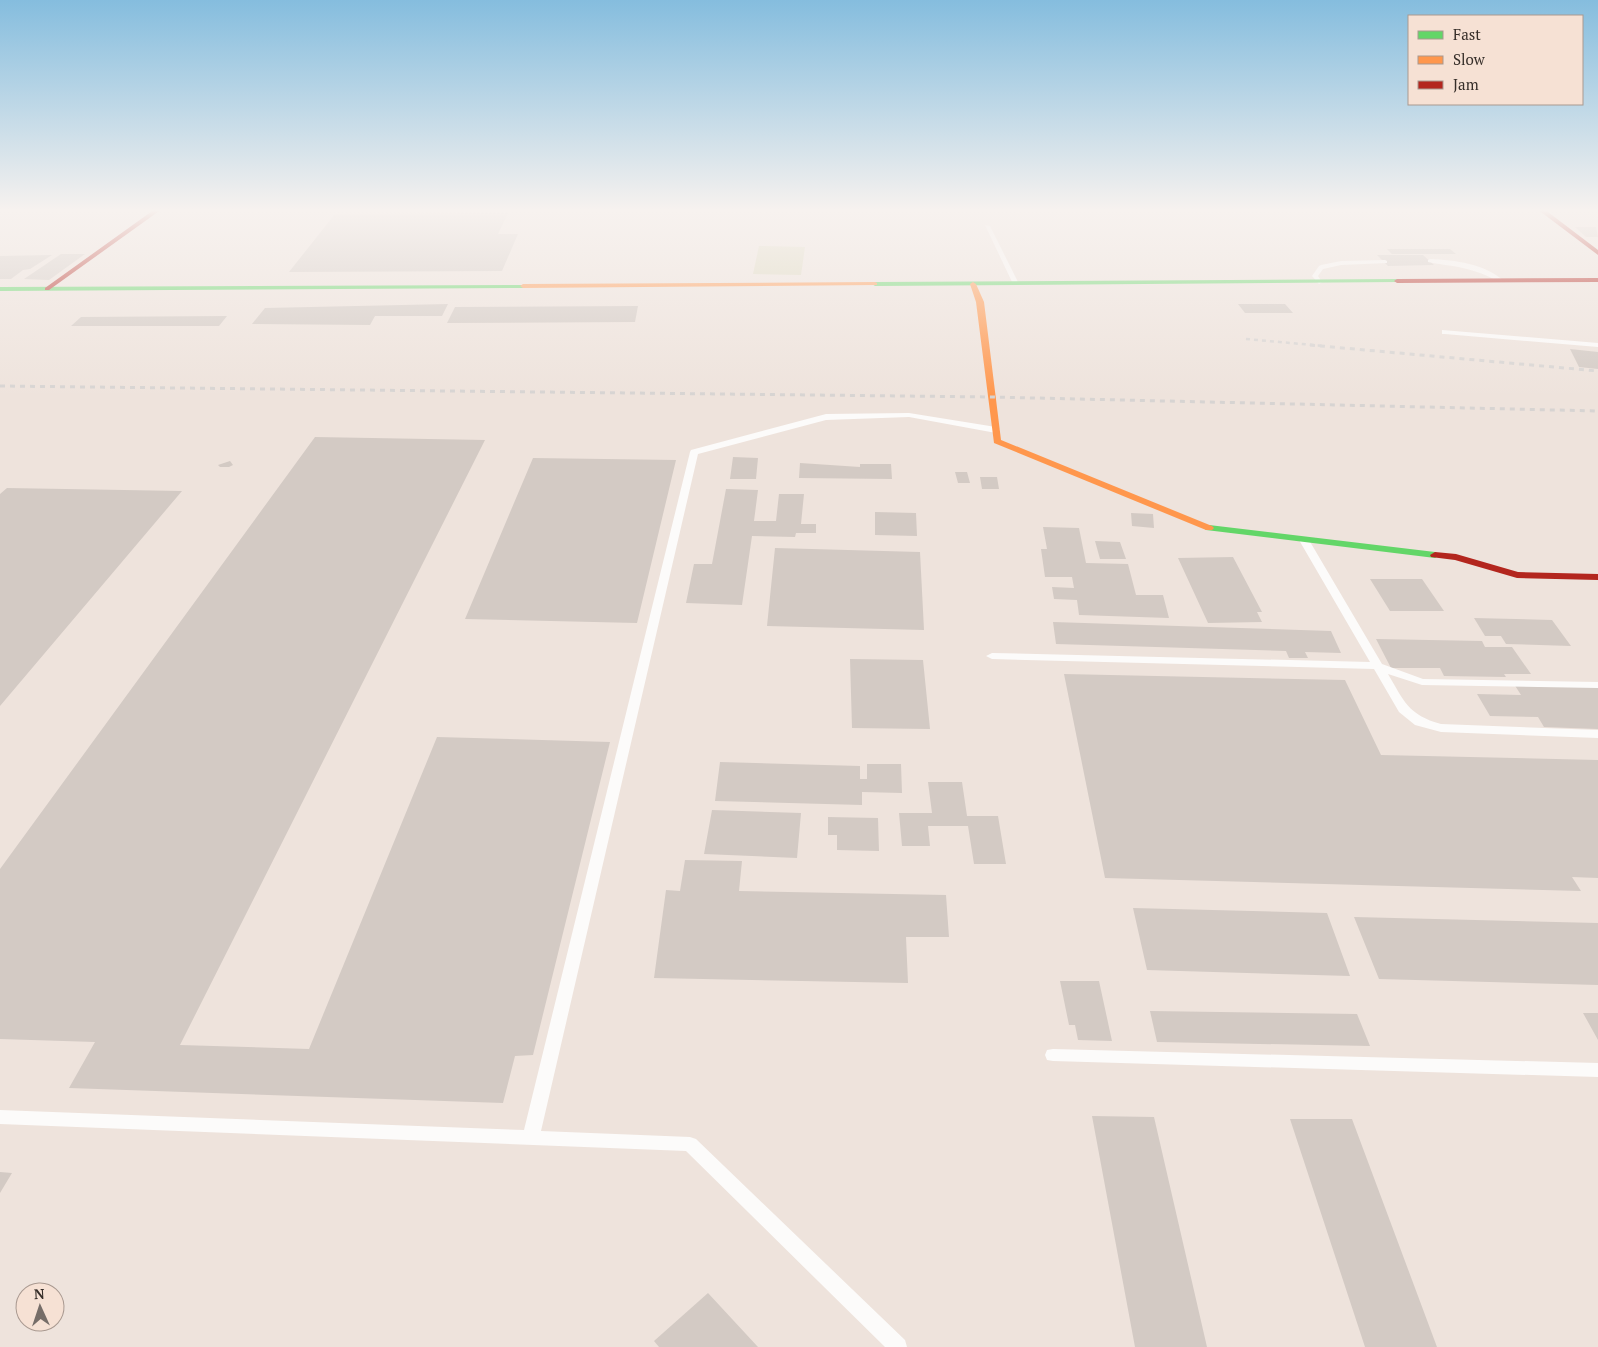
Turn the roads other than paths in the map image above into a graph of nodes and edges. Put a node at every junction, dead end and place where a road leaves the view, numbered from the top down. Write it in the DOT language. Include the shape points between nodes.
graph roads {
  1 [pos="71,272"];
  2 [pos="1010,272"];
  3 [pos="1318,272"];
  4 [pos="1484,272"];
  5 [pos="1598,280"];
  6 [pos="1501,281"];
  7 [pos="1319,282"];
  8 [pos="974,284"];
  9 [pos="1016,284"];
  10 [pos="0,289"];
  11 [pos="47,289"];
  12 [pos="1445,332"];
  13 [pos="1598,345"];
  14 [pos="996,430"];
  15 [pos="1304,540"];
  16 [pos="1598,577"];
  17 [pos="992,656"];
  18 [pos="1377,666"];
  19 [pos="1598,685"];
  20 [pos="1598,734"];
  21 [pos="1053,1055"];
  22 [pos="1598,1070"];
  23 [pos="0,1117"];
  24 [pos="531,1137"];
  25 [pos="898,1347"];
  1 -- 11 [label="main road"];
  2 -- 9 [label="lane"];
  3 -- 7 [label="lane" via="1315,276"];
  4 -- 6 [label="lane"];
  5 -- 6 [label="main road"];
  6 -- 7 [label="main road"];
  7 -- 9 [label="main road"];
  8 -- 9 [label="main road"];
  8 -- 11 [label="main road"];
  8 -- 14 [label="main road" via="980,302"];
  10 -- 11 [label="main road"];
  12 -- 13 [label="lane"];
  14 -- 15 [label="main road" via="997,441 1208,528"];
  14 -- 24 [label="lane" via="909,415 826,417 694,452"];
  15 -- 16 [label="main road" via="1456,557 1517,575"];
  15 -- 18 [label="lane"];
  17 -- 18 [label="lane"];
  18 -- 19 [label="lane" via="1422,682"];
  18 -- 20 [label="lane" via="1403,709 1419,722 1467,731"];
  21 -- 22 [label="lane"];
  23 -- 24 [label="lane"];
  24 -- 25 [label="lane" via="690,1144"];
}
